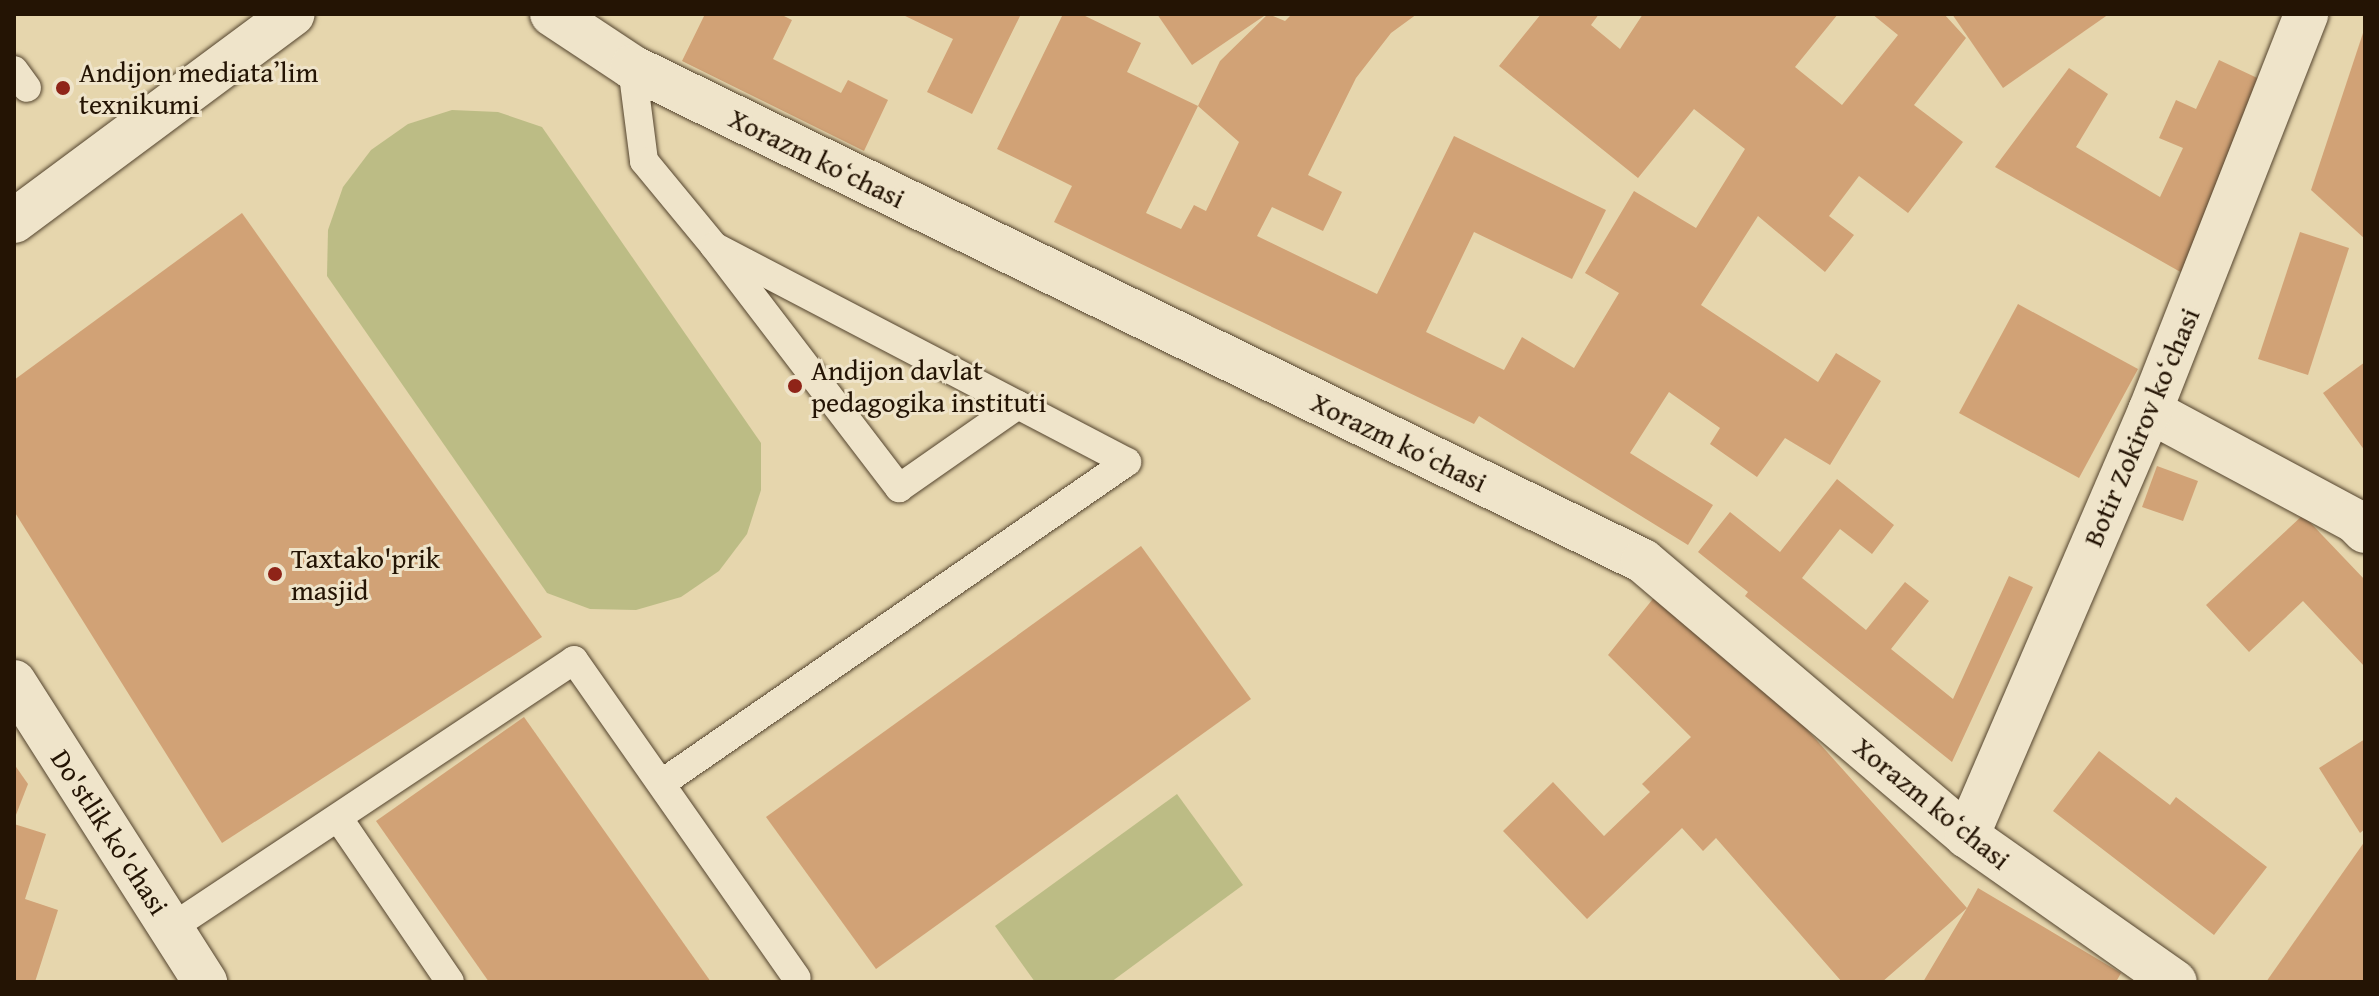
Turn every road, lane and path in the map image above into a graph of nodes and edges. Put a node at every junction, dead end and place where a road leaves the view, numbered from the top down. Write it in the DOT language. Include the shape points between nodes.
graph roads {
  1 [pos="293,14"];
  2 [pos="552,14"];
  3 [pos="2306,14"];
  4 [pos="632,67"];
  5 [pos="14,221"];
  6 [pos="714,246"];
  7 [pos="1018,405"];
  8 [pos="2150,411"];
  9 [pos="2365,531"];
  10 [pos="14,682"];
  11 [pos="662,783"];
  12 [pos="339,819"];
  13 [pos="1967,836"];
  14 [pos="171,928"];
  15 [pos="797,978"];
  16 [pos="205,982"];
  17 [pos="450,982"];
  18 [pos="2175,982"];
  1 -- 5 [label="street"];
  2 -- 4 [label="street, Xorazm koʻchasi"];
  3 -- 8 [label="street, Botir Zokirov koʻchasi"];
  4 -- 6 [label="lane" via="644,161"];
  4 -- 13 [label="street, Xorazm koʻchasi" via="1643,561"];
  6 -- 7 [label="lane"];
  6 -- 7 [label="lane" via="899,488"];
  7 -- 11 [label="lane" via="1127,462"];
  8 -- 9 [label="street"];
  8 -- 13 [label="street, Botir Zokirov koʻchasi"];
  10 -- 14 [label="street, Do'stlik ko'chasi"];
  11 -- 12 [label="lane" via="574,660"];
  11 -- 15 [label="lane"];
  12 -- 14 [label="lane"];
  12 -- 17 [label="lane"];
  13 -- 18 [label="street, Xorazm koʻchasi"];
  14 -- 16 [label="street, Do'stlik ko'chasi"];
}
